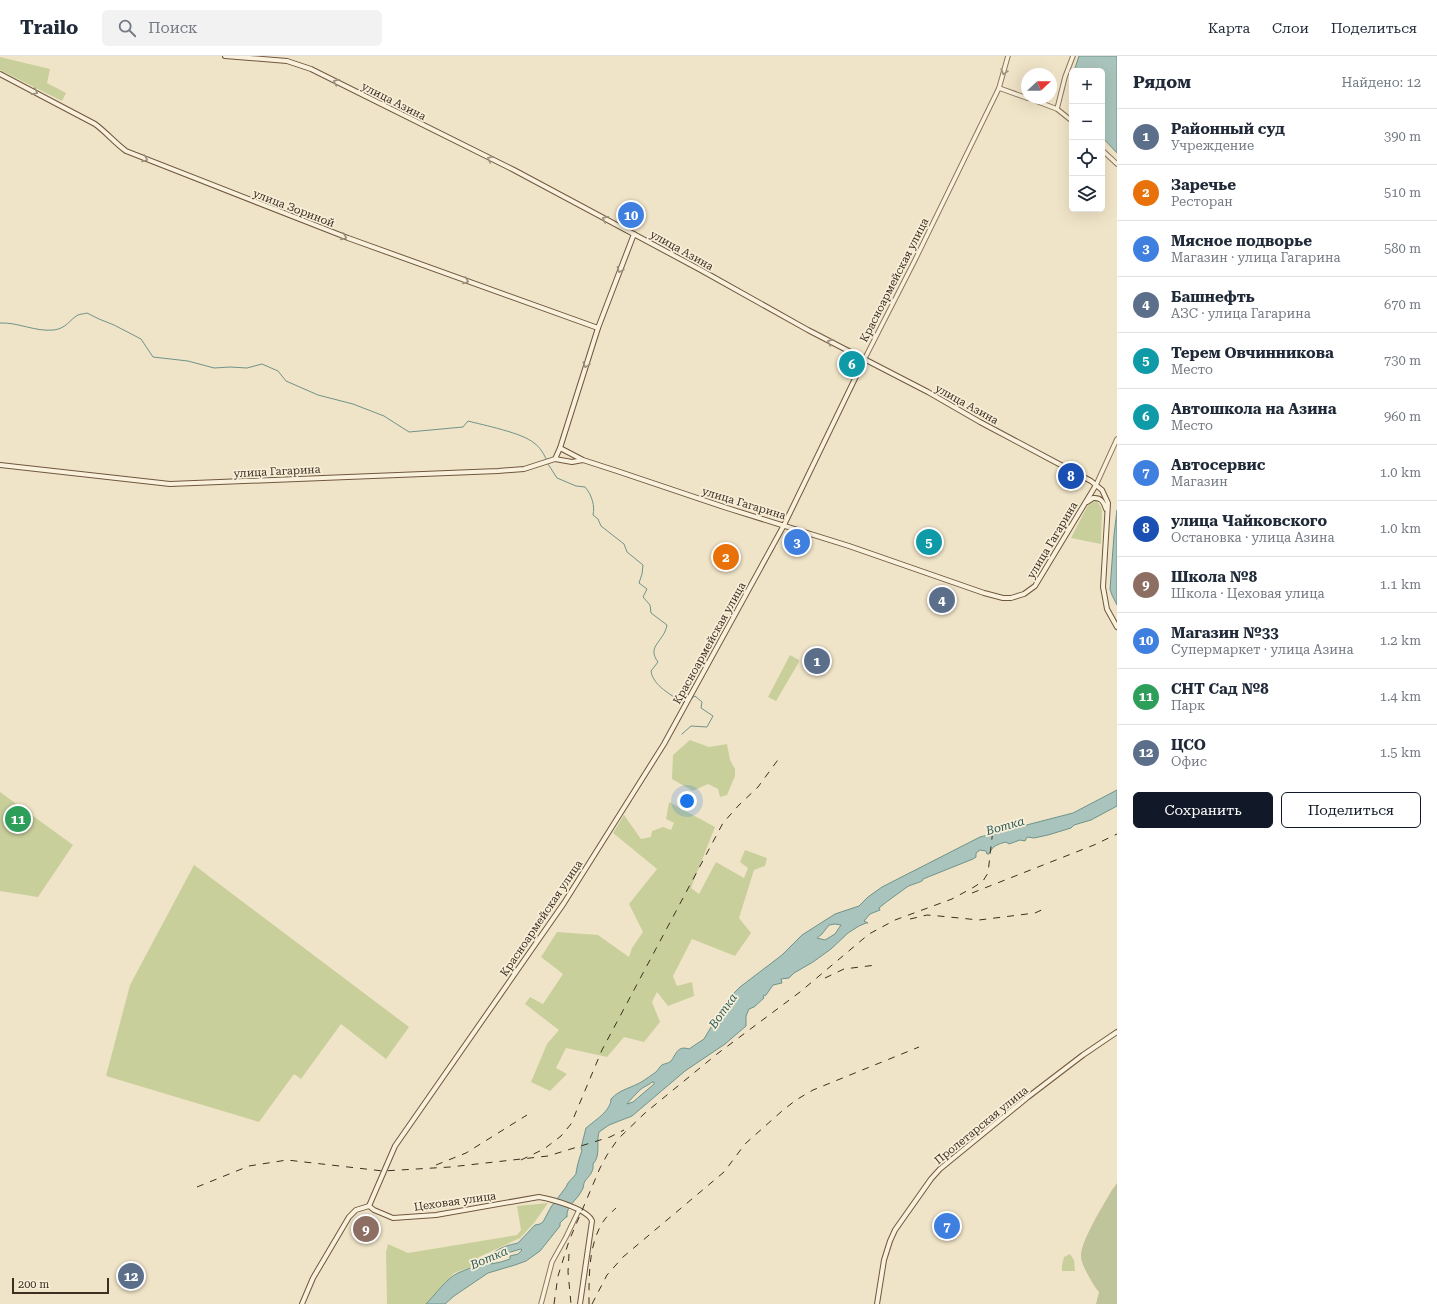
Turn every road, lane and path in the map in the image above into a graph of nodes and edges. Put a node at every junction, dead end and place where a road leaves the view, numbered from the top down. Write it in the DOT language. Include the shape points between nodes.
graph roads {
  1 [pos="225,56"];
  2 [pos="1008,56"];
  3 [pos="1073,56"];
  4 [pos="0,74"];
  5 [pos="999,88"];
  6 [pos="1021,96"];
  7 [pos="1043,104"];
  8 [pos="1056,109"];
  9 [pos="1069,119"];
  10 [pos="1105,153"];
  11 [pos="1117,164"];
  12 [pos="634,234"];
  13 [pos="598,328"];
  14 [pos="864,360"];
  15 [pos="1117,439"];
  16 [pos="560,448"];
  17 [pos="555,459"];
  18 [pos="583,460"];
  19 [pos="0,465"];
  20 [pos="1096,485"];
  21 [pos="1085,503"];
  22 [pos="1108,512"];
  23 [pos="784,525"];
  24 [pos="1117,628"];
  25 [pos="1117,1032"];
  26 [pos="369,1206"];
  27 [pos="577,1209"];
  28 [pos="302,1304"];
  29 [pos="541,1304"];
  30 [pos="580,1304"];
  31 [pos="877,1304"];
  12 -- 1 [label="main road, улица Азина, one-way" via="514,170 311,69 287,61"];
  2 -- 5 [label="street, Красноармейская улица, one-way"];
  3 -- 8 [label="street"];
  4 -- 13 [label="main road, улица Зориной, one-way" via="95,124 126,151 348,238"];
  5 -- 6 [label="street"];
  5 -- 14 [label="street, Красноармейская улица"];
  7 -- 8 [label="street"];
  8 -- 9 [label="street"];
  10 -- 11 [label="street"];
  12 -- 13 [label="main road, one-way"];
  14 -- 12 [label="main road, улица Азина, one-way"];
  13 -- 16 [label="main road, one-way"];
  14 -- 20 [label="main road, улица Азина" via="928,392"];
  14 -- 23 [label="main road, Красноармейская улица"];
  15 -- 20 [label="street"];
  16 -- 17 [label="main road"];
  16 -- 18 [label="main road"];
  17 -- 18 [label="main road" via="572,462"];
  17 -- 19 [label="main road, улица Гагарина" via="524,469 498,471 170,484"];
  18 -- 23 [label="main road, улица Гагарина"];
  20 -- 21 [label="main road, улица Гагарина"];
  20 -- 22 [label="main road" via="1105,494"];
  21 -- 22 [label="main road" via="1093,498 1100,498"];
  21 -- 23 [label="main road, улица Гагарина" via="1035,586 1018,597 1011,598 966,587"];
  22 -- 24 [label="main road" via="1104,548 1104,596 1107,610"];
  23 -- 26 [label="main road, Красноармейская улица" via="648,771 564,903 395,1146"];
  25 -- 31 [label="main road, Пролетарская улица" via="1028,1097 931,1179 890,1241 884,1260"];
  26 -- 27 [label="main road, Цеховая улица" via="393,1218 436,1215 539,1197"];
  26 -- 28 [label="main road" via="356,1210 349,1217 313,1278"];
  27 -- 29 [label="street" via="552,1262"];
  27 -- 30 [label="main road" via="592,1220"];
}
